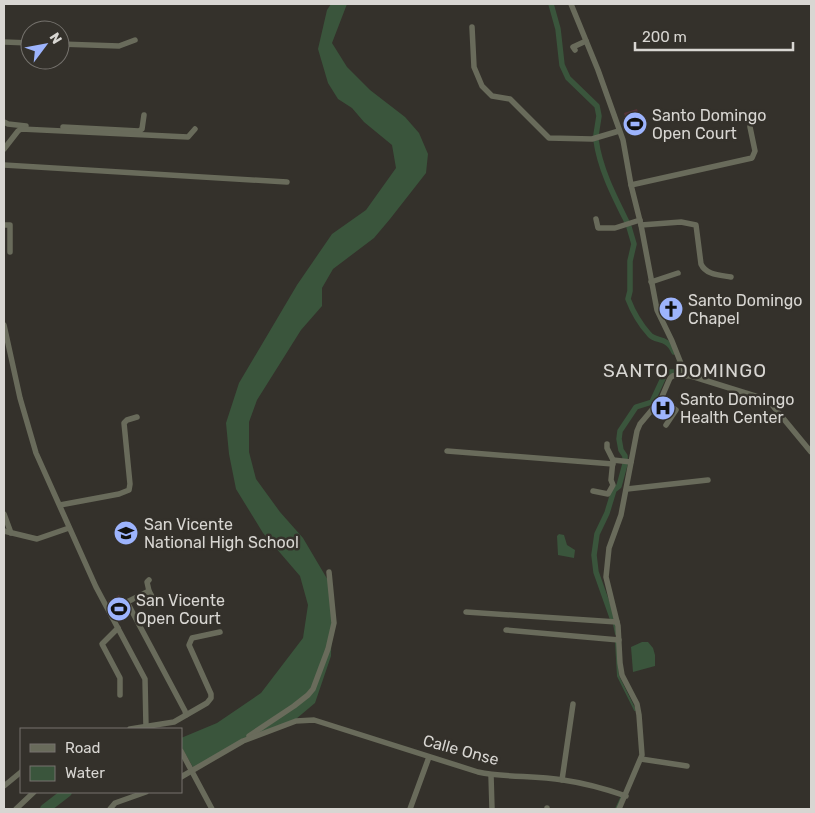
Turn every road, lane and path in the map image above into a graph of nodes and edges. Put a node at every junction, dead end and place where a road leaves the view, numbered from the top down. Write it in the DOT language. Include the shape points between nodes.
graph roads {
  1 [pos="571,4"];
  2 [pos="472,28"];
  3 [pos="135,40"];
  4 [pos="586,41"];
  5 [pos="4,42"];
  6 [pos="20,43"];
  7 [pos="70,44"];
  8 [pos="574,50"];
  9 [pos="144,115"];
  10 [pos="4,122"];
  11 [pos="750,127"];
  12 [pos="195,129"];
  13 [pos="620,131"];
  14 [pos="4,149"];
  15 [pos="4,165"];
  16 [pos="287,182"];
  17 [pos="631,185"];
  18 [pos="596,219"];
  19 [pos="640,222"];
  20 [pos="4,225"];
  21 [pos="10,252"];
  22 [pos="678,273"];
  23 [pos="731,277"];
  24 [pos="651,282"];
  25 [pos="4,325"];
  26 [pos="686,376"];
  27 [pos="661,400"];
  28 [pos="137,417"];
  29 [pos="666,425"];
  30 [pos="607,444"];
  31 [pos="447,451"];
  32 [pos="811,452"];
  33 [pos="627,461"];
  34 [pos="613,462"];
  35 [pos="708,480"];
  36 [pos="627,489"];
  37 [pos="593,491"];
  38 [pos="60,505"];
  39 [pos="4,514"];
  40 [pos="69,528"];
  41 [pos="4,531"];
  42 [pos="11,533"];
  43 [pos="329,572"];
  44 [pos="149,580"];
  45 [pos="149,591"];
  46 [pos="160,600"];
  47 [pos="466,612"];
  48 [pos="617,622"];
  49 [pos="118,628"];
  50 [pos="506,630"];
  51 [pos="220,632"];
  52 [pos="619,640"];
  53 [pos="120,695"];
  54 [pos="573,704"];
  55 [pos="186,715"];
  56 [pos="146,727"];
  57 [pos="169,727"];
  58 [pos="138,728"];
  59 [pos="243,740"];
  60 [pos="182,753"];
  61 [pos="429,757"];
  62 [pos="642,759"];
  63 [pos="687,766"];
  64 [pos="192,772"];
  65 [pos="20,773"];
  66 [pos="492,775"];
  67 [pos="182,777"];
  68 [pos="562,780"];
  69 [pos="4,786"];
  70 [pos="33,793"];
  71 [pos="143,793"];
  72 [pos="623,795"];
  73 [pos="16,809"];
  74 [pos="110,809"];
  75 [pos="212,809"];
  76 [pos="410,809"];
  77 [pos="492,809"];
  78 [pos="619,809"];
  1 -- 4 [label="street"];
  2 -- 13 [label="street" via="474,68 482,86 492,96 510,99 549,138 592,139"];
  3 -- 7 [label="street" via="119,46"];
  4 -- 8 [label="street"];
  4 -- 13 [label="street"];
  5 -- 6 [label="street"];
  9 -- 10 [label="street" via="139,132 24,126"];
  11 -- 17 [label="street" via="755,151 752,158"];
  12 -- 14 [label="street" via="188,137 20,129"];
  13 -- 17 [label="street"];
  15 -- 16 [label="street"];
  17 -- 19 [label="street"];
  18 -- 19 [label="street" via="598,228"];
  19 -- 23 [label="street" via="696,225 703,269"];
  19 -- 24 [label="street"];
  20 -- 21 [label="street" via="10,225"];
  22 -- 24 [label="street"];
  24 -- 26 [label="street" via="657,310"];
  25 -- 38 [label="street" via="36,453"];
  26 -- 27 [label="street" via="680,374 670,378"];
  26 -- 32 [label="street" via="768,400"];
  27 -- 29 [label="street" via="676,410"];
  27 -- 33 [label="street" via="640,424"];
  28 -- 38 [label="street" via="124,423 129,490"];
  30 -- 34 [label="street"];
  31 -- 34 [label="street"];
  33 -- 34 [label="street"];
  33 -- 36 [label="street"];
  34 -- 37 [label="street" via="613,485 608,494"];
  35 -- 36 [label="street"];
  36 -- 48 [label="street" via="610,548 606,577"];
  38 -- 40 [label="street"];
  39 -- 42 [label="street"];
  40 -- 42 [label="street" via="37,539"];
  40 -- 49 [label="street"];
  41 -- 42 [label="street"];
  43 -- 59 [label="street" via="334,623 313,689 294,706"];
  44 -- 45 [label="street"];
  45 -- 46 [label="street" via="155,602"];
  45 -- 55 [label="street" via="127,602"];
  47 -- 48 [label="street"];
  48 -- 52 [label="street"];
  49 -- 53 [label="street" via="102,644 120,678"];
  49 -- 56 [label="street" via="145,679"];
  50 -- 52 [label="street"];
  51 -- 55 [label="street" via="190,641 211,698 207,704"];
  52 -- 62 [label="street" via="622,675 637,704"];
  54 -- 68 [label="street"];
  55 -- 57 [label="street"];
  56 -- 57 [label="street"];
  56 -- 58 [label="street"];
  59 -- 61 [label="street, Calle Onse" via="292,723 314,720"];
  59 -- 64 [label="street"];
  60 -- 64 [label="street"];
  61 -- 66 [label="street, Calle Onse"];
  61 -- 76 [label="street"];
  62 -- 63 [label="street"];
  62 -- 72 [label="street"];
  64 -- 67 [label="street"];
  64 -- 75 [label="street"];
  65 -- 69 [label="street"];
  66 -- 68 [label="street, Calle Onse"];
  66 -- 77 [label="street"];
  68 -- 72 [label="street, Calle Onse"];
  70 -- 73 [label="street"];
  71 -- 74 [label="street" via="116,803"];
  72 -- 78 [label="street"];
}
